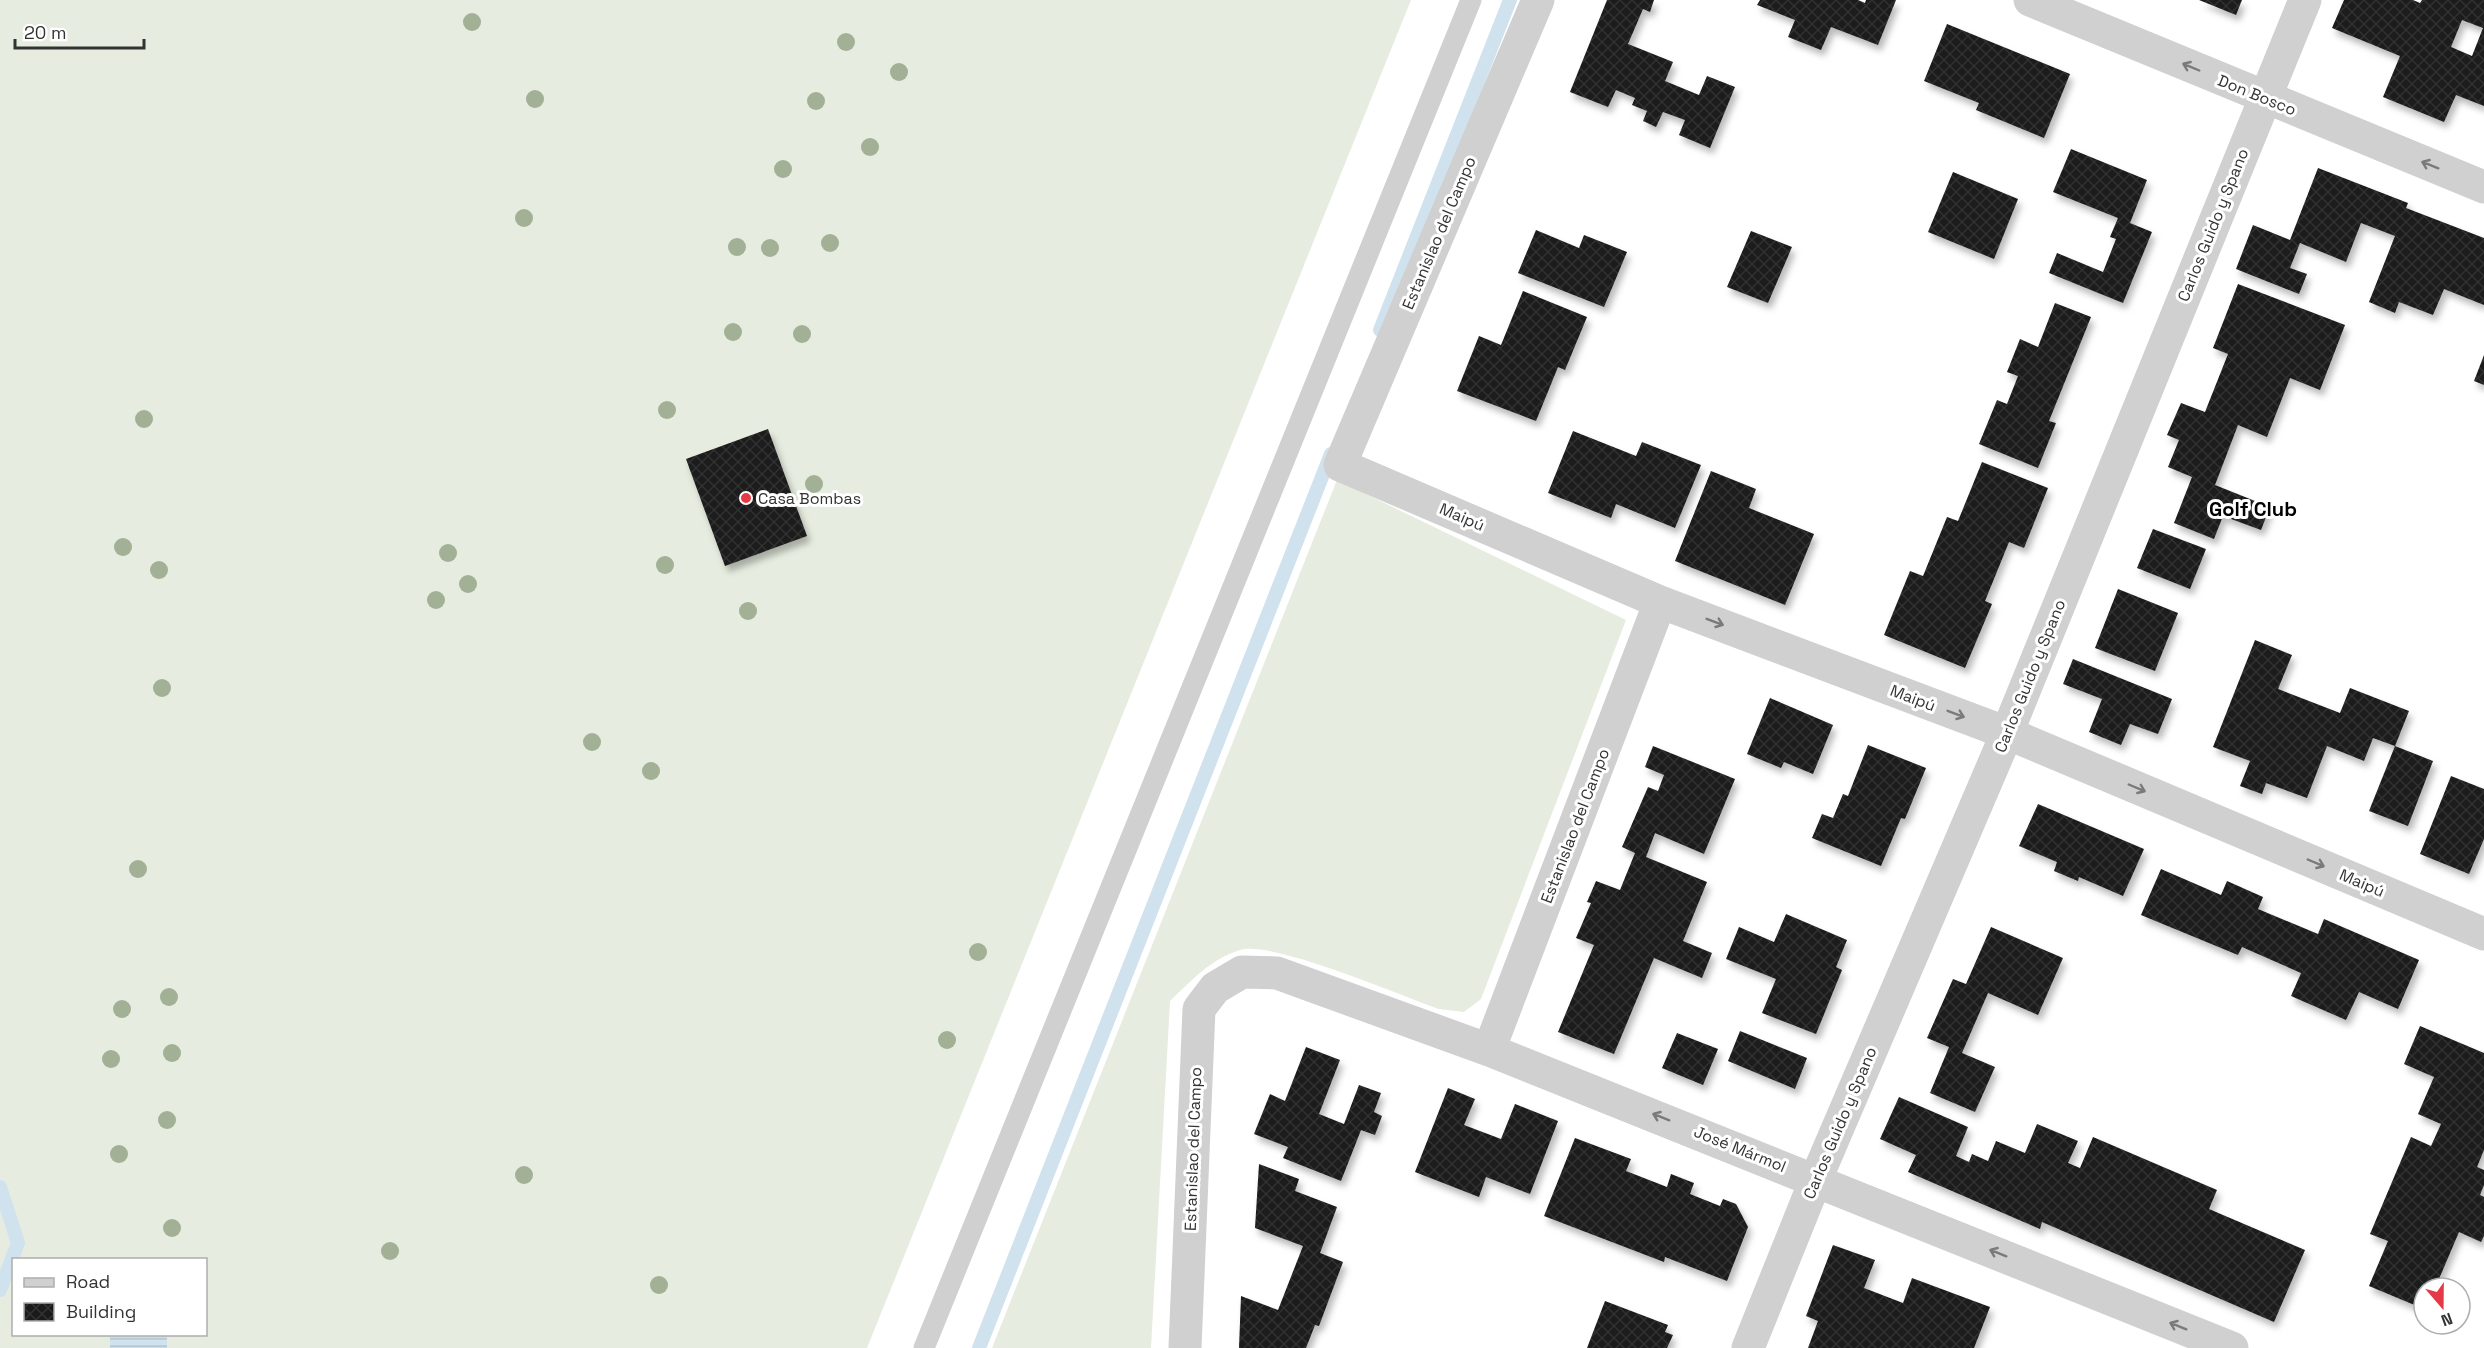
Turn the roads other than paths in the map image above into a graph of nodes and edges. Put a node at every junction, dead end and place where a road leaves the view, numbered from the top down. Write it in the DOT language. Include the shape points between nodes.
graph roads {
  1 [pos="1471,0"];
  2 [pos="1538,0"];
  3 [pos="2030,0"];
  4 [pos="2305,0"];
  5 [pos="2265,98"];
  6 [pos="2484,187"];
  7 [pos="1340,465"];
  8 [pos="1660,602"];
  9 [pos="2007,733"];
  10 [pos="2484,934"];
  11 [pos="1242,972"];
  12 [pos="1489,1050"];
  13 [pos="1816,1179"];
  14 [pos="924,1348"];
  15 [pos="1185,1348"];
  16 [pos="1748,1348"];
  17 [pos="2232,1348"];
  1 -- 14 [label="lane"];
  2 -- 7 [label="street, Estanislao del Campo"];
  5 -- 3 [label="street, Don Bosco, one-way"];
  4 -- 5 [label="street, Carlos Guido y Spano"];
  6 -- 5 [label="street, Don Bosco, one-way"];
  5 -- 9 [label="street, Carlos Guido y Spano"];
  7 -- 8 [label="street, Maipú"];
  8 -- 9 [label="street, Maipú, one-way"];
  8 -- 12 [label="street, Estanislao del Campo"];
  9 -- 10 [label="street, Maipú, one-way"];
  9 -- 13 [label="street, Carlos Guido y Spano"];
  11 -- 12 [label="street, José Mármol" via="1277,973"];
  11 -- 15 [label="street, Estanislao del Campo" via="1215,988 1199,1009"];
  13 -- 12 [label="street, José Mármol, one-way"];
  13 -- 16 [label="street, Carlos Guido y Spano"];
  17 -- 13 [label="street, José Mármol, one-way"];
}
